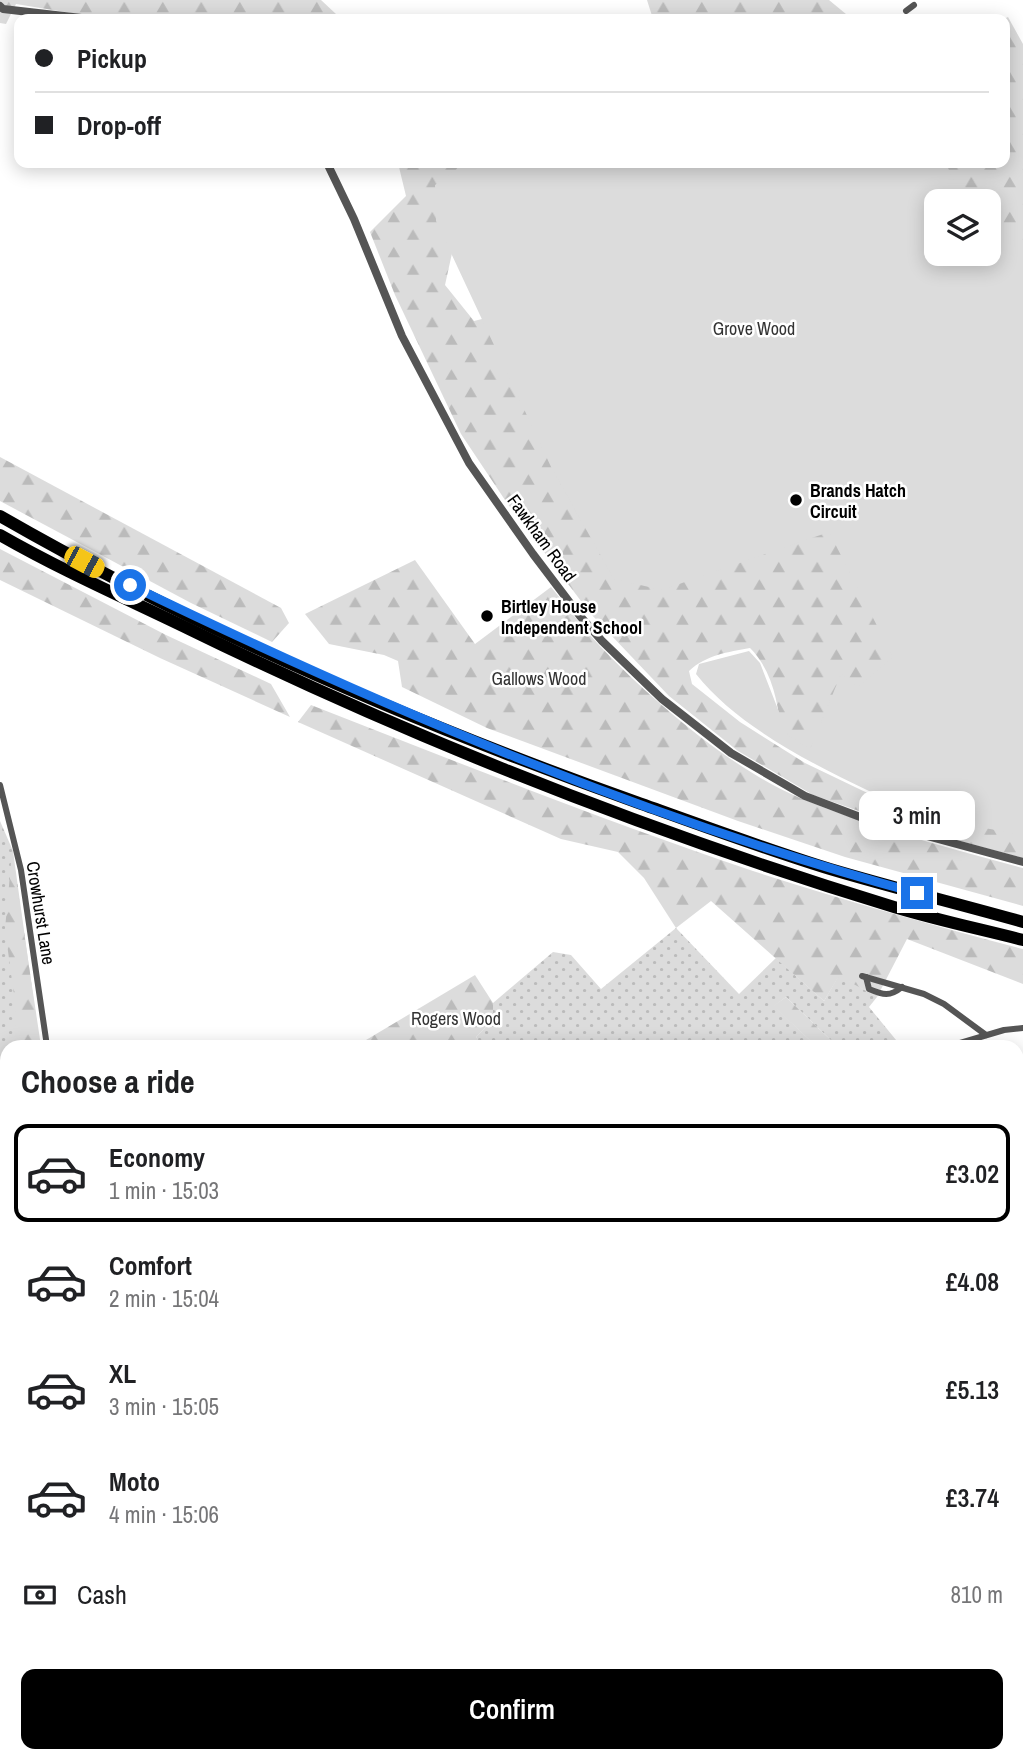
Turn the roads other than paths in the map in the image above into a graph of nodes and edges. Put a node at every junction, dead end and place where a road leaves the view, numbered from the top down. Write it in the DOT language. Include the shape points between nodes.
graph roads {
  1 [pos="904,0"];
  2 [pos="0,6"];
  3 [pos="910,8"];
  4 [pos="46,14"];
  5 [pos="329,168"];
  6 [pos="0,516"];
  7 [pos="0,535"];
  8 [pos="0,785"];
  9 [pos="1023,862"];
  10 [pos="1023,922"];
  11 [pos="1023,940"];
  12 [pos="902,987"];
  13 [pos="972,1024"];
  14 [pos="1023,1028"];
  15 [pos="986,1035"];
  16 [pos="46,1040"];
  17 [pos="967,1040"];
  18 [pos="970,1040"];
  1 -- 3 [label="street"];
  2 -- 4 [label="street"];
  5 -- 9 [label="street, Fawkham Road" via="402,336 469,463 602,641 662,699 731,753 805,796 868,820"];
  6 -- 10 [label="highway" via="108,575 262,649 549,771 830,869"];
  7 -- 11 [label="highway" via="253,661 484,762 896,907"];
  8 -- 16 [label="street, Crowhurst Lane" via="21,870"];
  12 -- 12 [label="street" via="894,994 882,995 869,989 864,976"];
  12 -- 13 [label="street" via="944,1003"];
  13 -- 15 [label="street"];
  13 -- 17 [label="street"];
  14 -- 15 [label="street"];
  15 -- 18 [label="street"];
}
